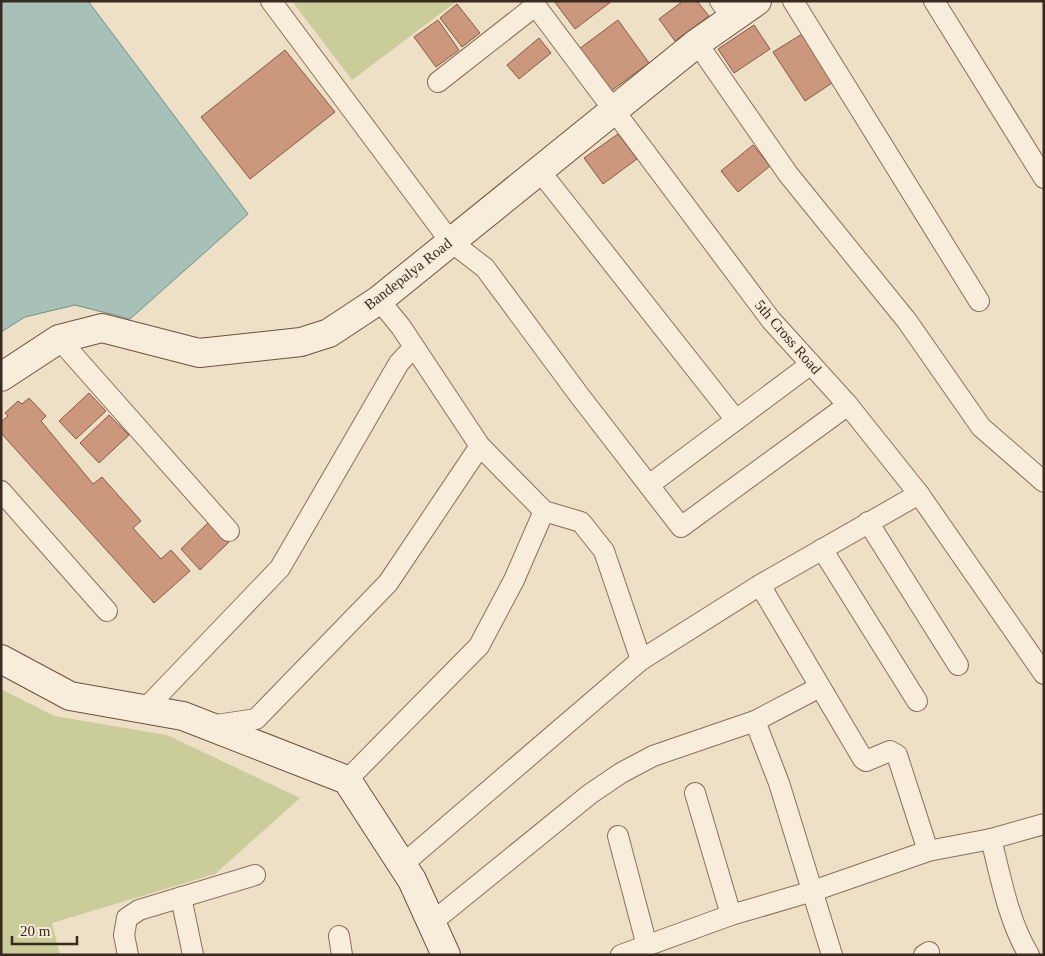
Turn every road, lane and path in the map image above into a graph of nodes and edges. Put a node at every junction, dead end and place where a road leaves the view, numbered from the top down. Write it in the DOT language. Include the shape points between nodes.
graph roads {
  1 [pos="272,1"];
  2 [pos="757,1"];
  3 [pos="793,1"];
  4 [pos="934,1"];
  5 [pos="533,4"];
  6 [pos="726,9"];
  7 [pos="696,43"];
  8 [pos="438,82"];
  9 [pos="613,111"];
  10 [pos="539,170"];
  11 [pos="1044,178"];
  12 [pos="450,241"];
  13 [pos="378,300"];
  14 [pos="979,301"];
  15 [pos="59,339"];
  16 [pos="414,347"];
  17 [pos="811,364"];
  18 [pos="1,377"];
  19 [pos="848,405"];
  20 [pos="736,420"];
  21 [pos="480,446"];
  22 [pos="1044,482"];
  23 [pos="648,485"];
  24 [pos="1,491"];
  25 [pos="919,494"];
  26 [pos="544,511"];
  27 [pos="868,522"];
  28 [pos="229,531"];
  29 [pos="822,549"];
  30 [pos="760,585"];
  31 [pos="107,611"];
  32 [pos="1,659"];
  33 [pos="641,660"];
  34 [pos="958,665"];
  35 [pos="1044,674"];
  36 [pos="820,687"];
  37 [pos="917,701"];
  38 [pos="145,709"];
  39 [pos="755,721"];
  40 [pos="210,726"];
  41 [pos="347,780"];
  42 [pos="696,793"];
  43 [pos="1044,824"];
  44 [pos="618,836"];
  45 [pos="991,839"];
  46 [pos="928,851"];
  47 [pos="402,865"];
  48 [pos="255,875"];
  49 [pos="813,891"];
  50 [pos="181,897"];
  51 [pos="731,914"];
  52 [pos="431,923"];
  53 [pos="647,946"];
  54 [pos="128,955"];
  55 [pos="193,955"];
  56 [pos="446,955"];
  57 [pos="621,955"];
  58 [pos="832,955"];
  59 [pos="1029,955"];
  1 -- 12 [label="street"];
  2 -- 6 [label="street, Bandepalya Road"];
  3 -- 14 [label="street"];
  4 -- 11 [label="street"];
  5 -- 8 [label="street"];
  5 -- 9 [label="street, 5th Cross Road"];
  6 -- 7 [label="street, Bandepalya Road"];
  7 -- 9 [label="street, Bandepalya Road"];
  7 -- 22 [label="street" via="788,174 907,321 981,427"];
  9 -- 10 [label="street, Bandepalya Road"];
  9 -- 17 [label="street, 5th Cross Road" via="771,320"];
  10 -- 12 [label="street, Bandepalya Road"];
  10 -- 20 [label="street"];
  12 -- 13 [label="street, Bandepalya Road"];
  12 -- 23 [label="street" via="485,268"];
  13 -- 15 [label="street, Bandepalya Road" via="329,332 300,342 199,353 102,328"];
  13 -- 16 [label="street"];
  15 -- 18 [label="street, Bandepalya Road"];
  15 -- 28 [label="street"];
  16 -- 21 [label="street"];
  16 -- 38 [label="street" via="399,363 280,568"];
  17 -- 19 [label="street, 5th Cross Road"];
  17 -- 20 [label="street"];
  19 -- 23 [label="street" via="681,528"];
  19 -- 25 [label="street, 5th Cross Road"];
  20 -- 23 [label="street"];
  21 -- 26 [label="street"];
  21 -- 40 [label="street" via="388,583 256,719"];
  24 -- 31 [label="street"];
  25 -- 27 [label="street"];
  25 -- 35 [label="street, 5th Cross Road"];
  26 -- 33 [label="street" via="581,522 604,552"];
  26 -- 41 [label="street" via="514,580 478,646"];
  27 -- 29 [label="street"];
  27 -- 34 [label="street"];
  29 -- 30 [label="street"];
  29 -- 37 [label="street"];
  30 -- 33 [label="street"];
  30 -- 36 [label="street"];
  32 -- 38 [label="street" via="70,696"];
  33 -- 47 [label="street"];
  36 -- 39 [label="street"];
  36 -- 46 [label="street" via="862,759 866,761 890,751 897,754"];
  38 -- 40 [label="street" via="183,716"];
  39 -- 49 [label="street" via="779,783"];
  39 -- 52 [label="street" via="653,756 621,773 590,794"];
  40 -- 41 [label="street"];
  41 -- 47 [label="street"];
  42 -- 51 [label="street"];
  43 -- 45 [label="street"];
  44 -- 53 [label="street"];
  45 -- 46 [label="street"];
  45 -- 59 [label="street" via="1013,922"];
  46 -- 49 [label="street"];
  47 -- 52 [label="street"];
  48 -- 50 [label="street"];
  49 -- 51 [label="street"];
  49 -- 58 [label="street"];
  50 -- 54 [label="street" via="139,910 127,918 124,935"];
  50 -- 55 [label="street"];
  51 -- 53 [label="street"];
  52 -- 56 [label="street"];
  53 -- 57 [label="street"];
}
